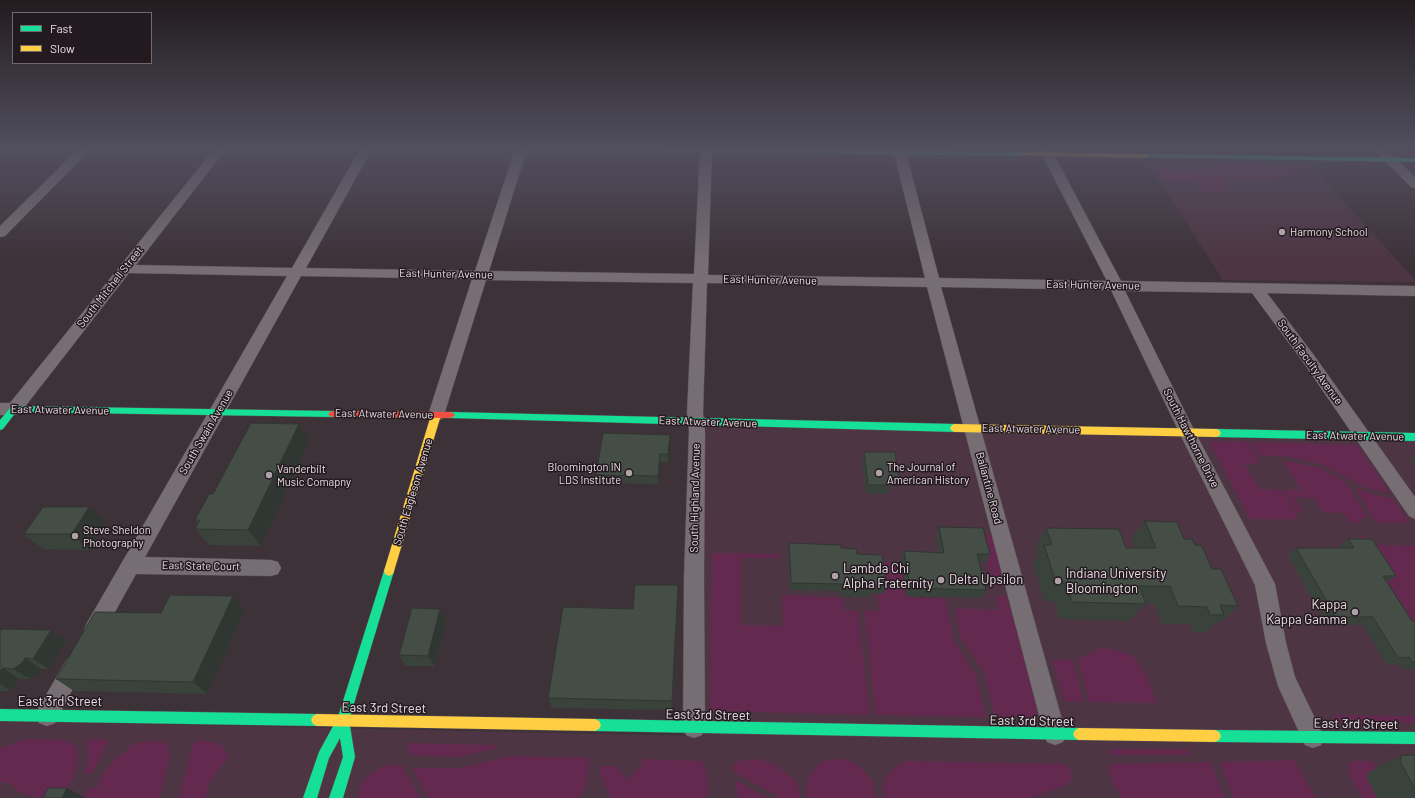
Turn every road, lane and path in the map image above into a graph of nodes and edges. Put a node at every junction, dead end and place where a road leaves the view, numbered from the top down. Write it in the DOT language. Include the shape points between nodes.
graph roads {
  1 [pos="47,186"];
  2 [pos="190,186"];
  3 [pos="345,186"];
  4 [pos="509,186"];
  5 [pos="705,186"];
  6 [pos="908,186"];
  7 [pos="1064,186"];
  8 [pos="0,233"];
  9 [pos="124,269"];
  10 [pos="298,271"];
  11 [pos="481,274"];
  12 [pos="701,279"];
  13 [pos="933,282"];
  14 [pos="1116,286"];
  15 [pos="1256,288"];
  16 [pos="1415,291"];
  17 [pos="7,409"];
  18 [pos="218,412"];
  19 [pos="436,415"];
  20 [pos="696,422"];
  21 [pos="0,426"];
  22 [pos="973,428"];
  23 [pos="1188,432"];
  24 [pos="1363,436"];
  25 [pos="1415,437"];
  26 [pos="1415,510"];
  27 [pos="131,565"];
  28 [pos="271,568"];
  29 [pos="47,714"];
  30 [pos="0,715"];
  31 [pos="343,720"];
  32 [pos="694,727"];
  33 [pos="1055,734"];
  34 [pos="1313,737"];
  35 [pos="1415,738"];
  36 [pos="310,798"];
  37 [pos="336,798"];
  1 -- 8 [label="street"];
  2 -- 9 [label="street, South Mitchell Street"];
  3 -- 10 [label="street, South Swain Avenue"];
  4 -- 11 [label="street, South Eagleson Avenue"];
  5 -- 12 [label="street, South Highland Avenue"];
  6 -- 13 [label="street, Ballantine Road"];
  7 -- 14 [label="street, South Hawthorne Drive"];
  9 -- 10 [label="street, East Hunter Avenue"];
  9 -- 17 [label="street, South Mitchell Street"];
  10 -- 11 [label="street, East Hunter Avenue"];
  10 -- 18 [label="street, South Swain Avenue"];
  11 -- 12 [label="street, East Hunter Avenue"];
  11 -- 19 [label="street, South Eagleson Avenue"];
  12 -- 13 [label="street, East Hunter Avenue"];
  12 -- 20 [label="street, South Highland Avenue"];
  13 -- 14 [label="street, East Hunter Avenue"];
  13 -- 22 [label="street, Ballantine Road"];
  14 -- 15 [label="street, East Hunter Avenue"];
  14 -- 23 [label="street, South Hawthorne Drive"];
  15 -- 16 [label="street, East Hunter Avenue"];
  15 -- 24 [label="street, South Faculty Avenue"];
  17 -- 18 [label="main road, East Atwater Avenue"];
  17 -- 21 [label="main road, South Mitchell Street"];
  18 -- 19 [label="main road, East Atwater Avenue"];
  18 -- 27 [label="street, South Swain Avenue"];
  19 -- 20 [label="main road, East Atwater Avenue"];
  19 -- 31 [label="main road, South Eagleson Avenue"];
  20 -- 22 [label="main road, East Atwater Avenue"];
  20 -- 32 [label="street, South Highland Avenue"];
  22 -- 23 [label="main road, East Atwater Avenue"];
  22 -- 33 [label="street, Ballantine Road"];
  23 -- 24 [label="main road, East Atwater Avenue"];
  23 -- 34 [label="street, South Hawthorne Drive" via="1265,584 1286,679"];
  24 -- 25 [label="main road, East Atwater Avenue"];
  24 -- 26 [label="street, South Faculty Avenue"];
  27 -- 28 [label="street, East State Court"];
  27 -- 29 [label="street, South Swain Avenue"];
  29 -- 30 [label="main road, East 3rd Street"];
  29 -- 31 [label="main road, East 3rd Street"];
  31 -- 32 [label="main road, East 3rd Street"];
  31 -- 36 [label="main road, South Eagleson Avenue" via="323,756"];
  31 -- 37 [label="main road, South Eagleson Avenue" via="349,758"];
  32 -- 33 [label="main road, East 3rd Street"];
  33 -- 34 [label="main road, East 3rd Street"];
  34 -- 35 [label="main road, East 3rd Street"];
}
